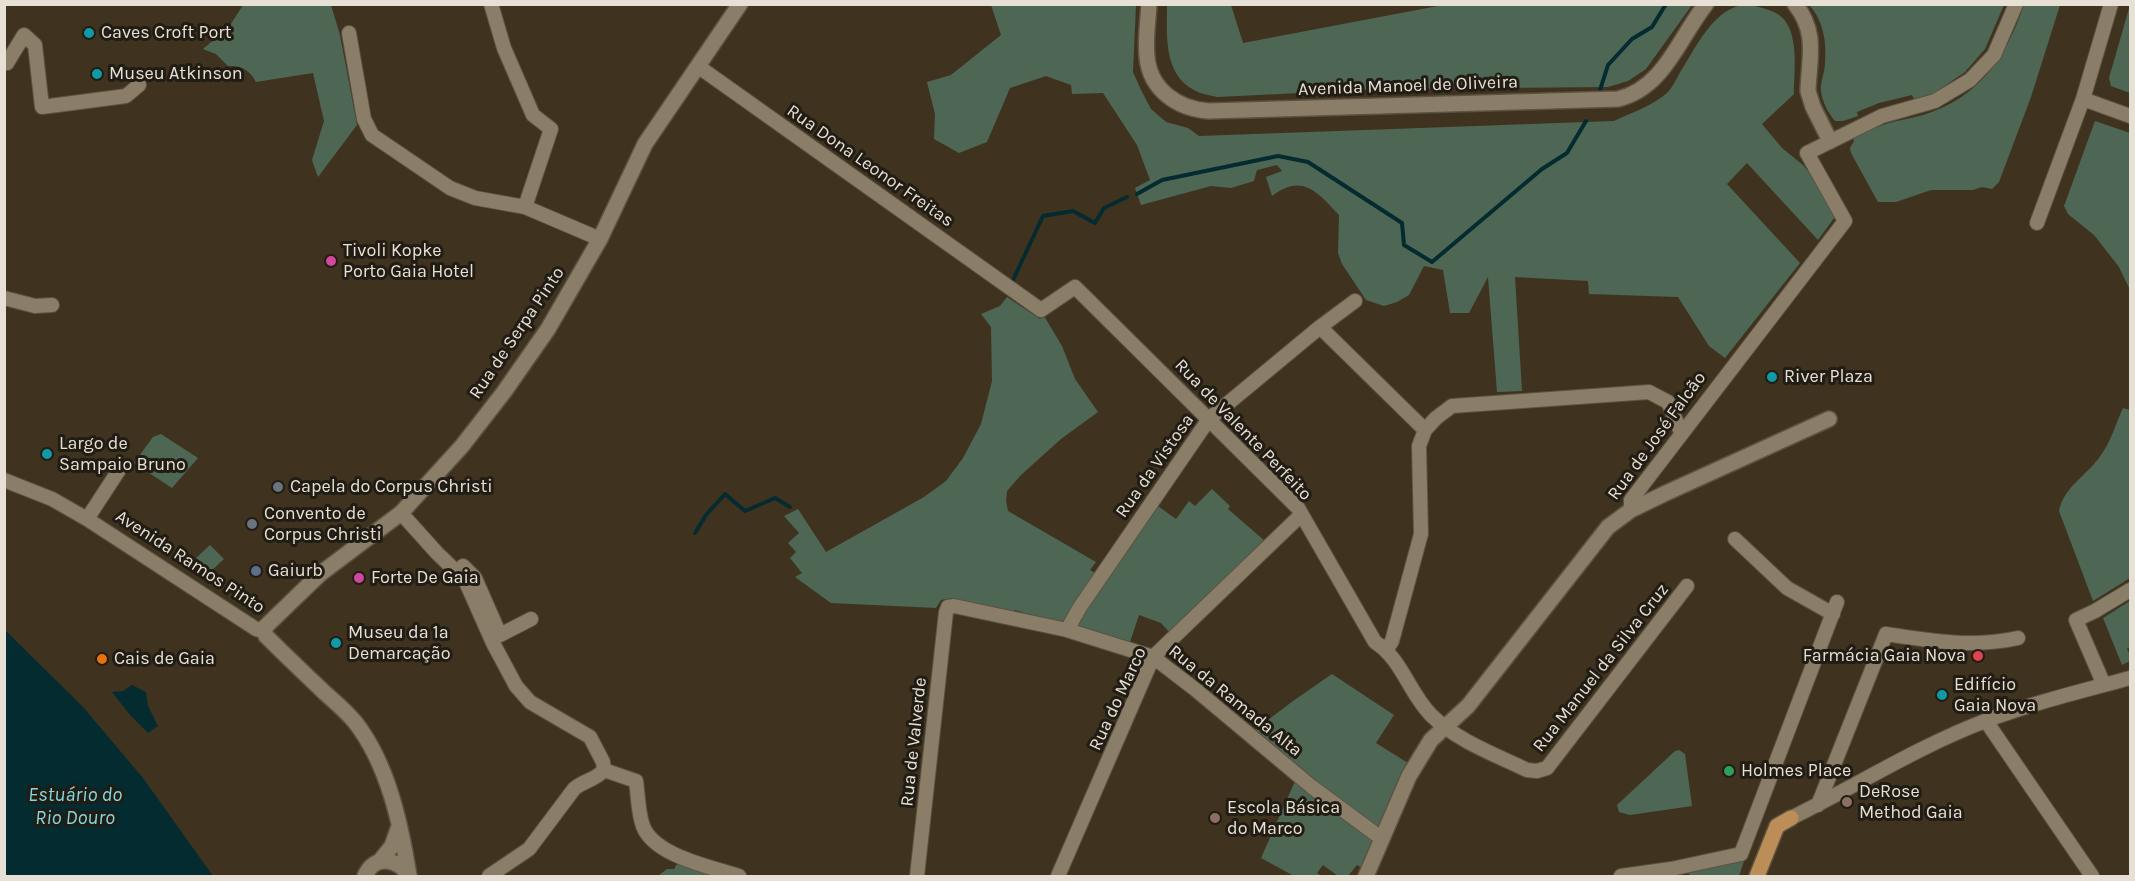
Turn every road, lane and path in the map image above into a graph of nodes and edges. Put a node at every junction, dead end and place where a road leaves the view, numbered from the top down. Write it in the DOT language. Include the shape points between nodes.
graph roads {
  1 [pos="491,4"];
  2 [pos="740,4"];
  3 [pos="1149,4"];
  4 [pos="1706,4"];
  5 [pos="1795,4"];
  6 [pos="2016,4"];
  7 [pos="2111,4"];
  8 [pos="350,33"];
  9 [pos="4,63"];
  10 [pos="699,67"];
  11 [pos="139,85"];
  12 [pos="2083,99"];
  13 [pos="2130,116"];
  14 [pos="1830,141"];
  15 [pos="525,207"];
  16 [pos="2037,223"];
  17 [pos="600,239"];
  18 [pos="1019,295"];
  19 [pos="4,298"];
  20 [pos="1355,301"];
  21 [pos="52,305"];
  22 [pos="1320,327"];
  23 [pos="1209,419"];
  24 [pos="1829,419"];
  25 [pos="1425,430"];
  26 [pos="1681,432"];
  27 [pos="119,470"];
  28 [pos="1649,475"];
  29 [pos="4,480"];
  30 [pos="1666,493"];
  31 [pos="1631,510"];
  32 [pos="401,513"];
  33 [pos="1301,514"];
  34 [pos="87,519"];
  35 [pos="1736,539"];
  36 [pos="437,553"];
  37 [pos="1687,586"];
  38 [pos="2130,590"];
  39 [pos="946,612"];
  40 [pos="531,619"];
  41 [pos="1067,630"];
  42 [pos="263,631"];
  43 [pos="2018,638"];
  44 [pos="1387,649"];
  45 [pos="1153,657"];
  46 [pos="2130,678"];
  47 [pos="2104,685"];
  48 [pos="1986,721"];
  49 [pos="1445,726"];
  50 [pos="604,770"];
  51 [pos="1818,805"];
  52 [pos="1791,818"];
  53 [pos="398,829"];
  54 [pos="1381,838"];
  55 [pos="1742,854"];
  56 [pos="380,861"];
  57 [pos="1759,872"];
  58 [pos="1672,873"];
  59 [pos="365,876"];
  60 [pos="409,876"];
  61 [pos="489,876"];
  62 [pos="739,876"];
  63 [pos="917,876"];
  64 [pos="1058,876"];
  65 [pos="1366,876"];
  66 [pos="1621,876"];
  67 [pos="2092,876"];
  1 -- 15 [label="street" via="504,48 533,115 551,129"];
  2 -- 10 [label="street, Rua de Serpa Pinto"];
  3 -- 4 [label="street, Avenida Manoel de Oliveira" via="1147,56 1154,78 1172,100 1191,109 1209,111 1618,99 1640,91 1655,79"];
  5 -- 14 [label="street" via="1811,40 1810,99"];
  6 -- 14 [label="street" via="1994,55 1970,80 1935,101 1882,116"];
  7 -- 12 [label="street"];
  8 -- 15 [label="street" via="363,119 372,135 450,188 475,198"];
  9 -- 11 [label="street" via="24,34 34,45 42,107 126,96"];
  10 -- 17 [label="street, Rua de Serpa Pinto" via="645,144"];
  10 -- 18 [label="street, Rua Dona Leonor Freitas"];
  12 -- 13 [label="street"];
  12 -- 16 [label="street"];
  14 -- 26 [label="street, Rua de José Falcão" via="1807,153 1845,220"];
  15 -- 17 [label="street"];
  17 -- 32 [label="street, Rua de Serpa Pinto" via="548,329 504,392 462,446"];
  18 -- 23 [label="street, Rua de Valente Perfeito" via="1041,310 1075,287"];
  19 -- 21 [label="street" via="35,306"];
  20 -- 22 [label="street, Rua da Vistosa"];
  22 -- 23 [label="street, Rua da Vistosa"];
  22 -- 25 [label="street"];
  23 -- 33 [label="street, Rua de Valente Perfeito"];
  23 -- 41 [label="street, Rua da Vistosa"];
  24 -- 30 [label="street"];
  25 -- 26 [label="street" via="1452,406 1649,392 1668,402"];
  25 -- 44 [label="street" via="1419,446 1421,534"];
  26 -- 28 [label="street, Rua de José Falcão"];
  27 -- 34 [label="street"];
  28 -- 30 [label="street" via="1655,487"];
  28 -- 31 [label="street, Rua de José Falcão" via="1631,500"];
  29 -- 34 [label="street, Avenida Ramos Pinto" via="52,499"];
  30 -- 31 [label="street"];
  31 -- 49 [label="street, Rua de José Falcão" via="1608,527 1468,706"];
  32 -- 36 [label="street"];
  32 -- 42 [label="street, Rua de Serpa Pinto" via="320,574"];
  33 -- 44 [label="street, Rua de Valente Perfeito" via="1375,642"];
  33 -- 45 [label="street, Rua do Marco"];
  34 -- 42 [label="street, Avenida Ramos Pinto"];
  35 -- 55 [label="street" via="1787,588 1835,608"];
  36 -- 40 [label="street" via="446,550 475,578 501,635"];
  36 -- 50 [label="street" via="465,580 516,686 530,702 590,737"];
  37 -- 49 [label="street, Rua Manuel da Silva Cruz" via="1547,768 1527,770"];
  38 -- 47 [label="street" via="2076,620"];
  39 -- 41 [label="street, Rua da Ramada Alta" via="954,606"];
  39 -- 63 [label="street, Rua de Valverde"];
  41 -- 45 [label="street, Rua da Ramada Alta"];
  42 -- 53 [label="street, Avenida Ramos Pinto" via="357,724 390,790"];
  43 -- 51 [label="street" via="1967,643 1886,634"];
  44 -- 49 [label="street, Rua de Valente Perfeito" via="1429,714"];
  45 -- 54 [label="street, Rua da Ramada Alta"];
  45 -- 64 [label="street, Rua do Marco"];
  46 -- 47 [label="street"];
  47 -- 48 [label="street"];
  48 -- 51 [label="street" via="1914,752"];
  48 -- 67 [label="street"];
  49 -- 54 [label="street, Rua de José Falcão" via="1431,740 1409,776"];
  50 -- 61 [label="street" via="574,789 529,849"];
  50 -- 62 [label="street" via="636,781 642,826 657,844 677,857"];
  51 -- 52 [label="street"];
  52 -- 57 [label="main road" via="1777,826"];
  53 -- 56 [label="street" via="393,846"];
  53 -- 60 [label="street, Avenida Ramos Pinto"];
  54 -- 65 [label="street, Rua de José Falcão"];
  55 -- 57 [label="street"];
  55 -- 58 [label="street"];
  56 -- 59 [label="street"];
  56 -- 60 [label="street" via="397,863"];
  58 -- 66 [label="street"];
}
